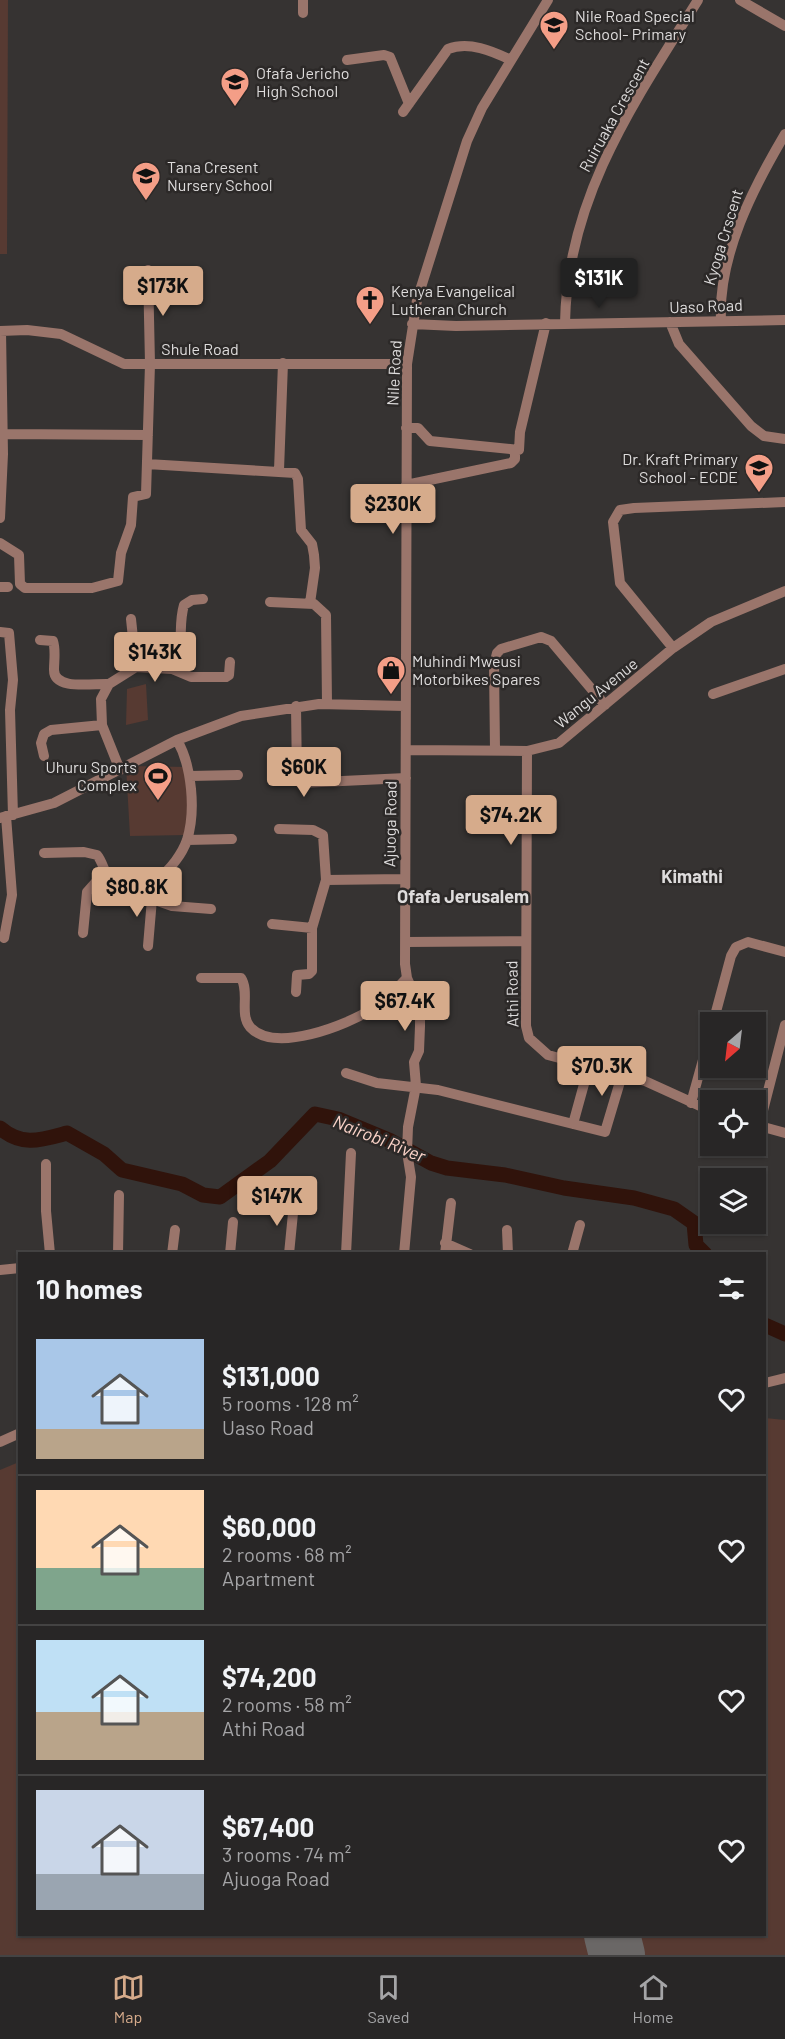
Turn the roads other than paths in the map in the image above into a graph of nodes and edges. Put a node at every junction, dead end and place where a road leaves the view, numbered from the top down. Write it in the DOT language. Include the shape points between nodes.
graph roads {
  1 [pos="303,0"];
  2 [pos="548,0"];
  3 [pos="698,0"];
  4 [pos="740,0"];
  5 [pos="303,13"];
  6 [pos="785,26"];
  7 [pos="347,60"];
  8 [pos="511,60"];
  9 [pos="785,134"];
  10 [pos="148,270"];
  11 [pos="721,320"];
  12 [pos="785,320"];
  13 [pos="670,322"];
  14 [pos="546,323"];
  15 [pos="565,323"];
  16 [pos="412,324"];
  17 [pos="1,331"];
  18 [pos="283,363"];
  19 [pos="150,364"];
  20 [pos="407,364"];
  21 [pos="406,428"];
  22 [pos="3,434"];
  23 [pos="148,435"];
  24 [pos="785,439"];
  25 [pos="515,450"];
  26 [pos="2,454"];
  27 [pos="147,464"];
  28 [pos="279,470"];
  29 [pos="406,485"];
  30 [pos="785,502"];
  31 [pos="0,518"];
  32 [pos="0,543"];
  33 [pos="785,591"];
  34 [pos="203,599"];
  35 [pos="270,602"];
  36 [pos="310,603"];
  37 [pos="131,619"];
  38 [pos="0,632"];
  39 [pos="40,640"];
  40 [pos="673,648"];
  41 [pos="230,662"];
  42 [pos="136,667"];
  43 [pos="172,669"];
  44 [pos="785,669"];
  45 [pos="109,684"];
  46 [pos="713,694"];
  47 [pos="327,704"];
  48 [pos="604,705"];
  49 [pos="296,706"];
  50 [pos="405,706"];
  51 [pos="102,725"];
  52 [pos="177,740"];
  53 [pos="406,750"];
  54 [pos="495,750"];
  55 [pos="527,751"];
  56 [pos="44,756"];
  57 [pos="120,770"];
  58 [pos="238,775"];
  59 [pos="190,776"];
  60 [pos="406,778"];
  61 [pos="6,816"];
  62 [pos="279,828"];
  63 [pos="232,839"];
  64 [pos="187,840"];
  65 [pos="44,853"];
  66 [pos="5,863"];
  67 [pos="108,877"];
  68 [pos="404,879"];
  69 [pos="326,880"];
  70 [pos="147,886"];
  71 [pos="152,899"];
  72 [pos="211,909"];
  73 [pos="272,924"];
  74 [pos="312,928"];
  75 [pos="83,933"];
  76 [pos="4,938"];
  77 [pos="526,941"];
  78 [pos="406,942"];
  79 [pos="148,946"];
  80 [pos="785,952"];
  81 [pos="201,978"];
  82 [pos="407,978"];
  83 [pos="296,992"];
  84 [pos="716,1012"];
  85 [pos="785,1025"];
  86 [pos="588,1066"];
  87 [pos="700,1071"];
  88 [pos="346,1073"];
  89 [pos="622,1075"];
  90 [pos="416,1086"];
  91 [pos="766,1093"];
  92 [pos="691,1103"];
  93 [pos="700,1107"];
  94 [pos="573,1124"];
  95 [pos="766,1127"];
  96 [pos="785,1132"];
  97 [pos="351,1153"];
  98 [pos="46,1164"];
  99 [pos="119,1195"];
  100 [pos="294,1203"];
  101 [pos="451,1203"];
  102 [pos="233,1222"];
  103 [pos="580,1225"];
  104 [pos="175,1230"];
  105 [pos="507,1230"];
  106 [pos="445,1248"];
  107 [pos="50,1252"];
  108 [pos="118,1252"];
  109 [pos="172,1252"];
  110 [pos="230,1252"];
  111 [pos="289,1252"];
  112 [pos="346,1252"];
  113 [pos="403,1252"];
  114 [pos="462,1252"];
  115 [pos="508,1252"];
  116 [pos="573,1252"];
  117 [pos="18,1268"];
  118 [pos="0,1270"];
  119 [pos="785,1378"];
  120 [pos="766,1383"];
  121 [pos="18,1434"];
  122 [pos="0,1442"];
  1 -- 5 [label="street"];
  2 -- 8 [label="street, Nile Road"];
  3 -- 15 [label="street, Ruiruaka Crescent" via="618,131 592,184 570,259"];
  4 -- 6 [label="street"];
  7 -- 8 [label="street" via="390,57 406,108 448,49 480,48"];
  8 -- 16 [label="street, Nile Road" via="467,141"];
  9 -- 11 [label="street, Kyoga Crscent" via="747,203 723,280"];
  10 -- 19 [label="street"];
  11 -- 12 [label="street, Uaso Road"];
  11 -- 13 [label="street, Uaso Road"];
  13 -- 15 [label="street, Uaso Road"];
  13 -- 24 [label="street" via="679,344 751,426 764,436"];
  14 -- 15 [label="street, Uaso Road"];
  14 -- 16 [label="street, Uaso Road"];
  14 -- 25 [label="street" via="520,432 521,448"];
  16 -- 20 [label="street, Nile Road"];
  17 -- 19 [label="street, Shule Road" via="61,334 114,361"];
  17 -- 22 [label="street"];
  18 -- 19 [label="street, Shule Road"];
  18 -- 20 [label="street, Shule Road"];
  18 -- 28 [label="street"];
  19 -- 23 [label="street"];
  20 -- 21 [label="street, Nile Road"];
  21 -- 25 [label="street" via="418,428 430,441"];
  21 -- 29 [label="street, Nile Road"];
  22 -- 23 [label="street"];
  22 -- 26 [label="street"];
  23 -- 27 [label="street"];
  25 -- 29 [label="street" via="511,463"];
  26 -- 31 [label="street"];
  27 -- 28 [label="street"];
  27 -- 32 [label="street" via="146,494 133,497 131,525 116,583 92,588 25,588 20,584 19,555"];
  28 -- 36 [label="street" via="293,472 298,479 301,530 312,544 314,555"];
  29 -- 50 [label="street, Nile Road"];
  30 -- 40 [label="street" via="634,508 620,510 615,516 613,530 620,583"];
  33 -- 40 [label="street, Wangu Avenue" via="711,622"];
  34 -- 43 [label="street" via="184,605 182,646"];
  35 -- 36 [label="street"];
  36 -- 47 [label="street" via="326,615"];
  37 -- 42 [label="street"];
  38 -- 61 [label="street" via="9,633 14,680"];
  39 -- 45 [label="street" via="53,641 54,676 58,681"];
  40 -- 48 [label="street, Wangu Avenue"];
  41 -- 43 [label="street" via="226,677 191,677"];
  42 -- 43 [label="street"];
  42 -- 45 [label="street"];
  44 -- 46 [label="street"];
  45 -- 51 [label="street" via="101,699"];
  47 -- 49 [label="street"];
  47 -- 50 [label="street"];
  48 -- 54 [label="street" via="550,641 542,637 501,649 495,658"];
  48 -- 55 [label="street, Wangu Avenue" via="559,743"];
  49 -- 52 [label="street" via="241,716"];
  49 -- 60 [label="street" via="300,783"];
  50 -- 53 [label="street, Ajuoga Road"];
  51 -- 56 [label="street" via="51,730 41,743"];
  51 -- 57 [label="street"];
  52 -- 57 [label="street"];
  52 -- 59 [label="street"];
  53 -- 54 [label="street, Wangu Avenue"];
  53 -- 60 [label="street, Ajuoga Road"];
  54 -- 55 [label="street, Wangu Avenue"];
  55 -- 77 [label="street, Athi Road"];
  57 -- 61 [label="street" via="54,803"];
  58 -- 59 [label="street"];
  59 -- 64 [label="street"];
  60 -- 68 [label="street, Ajuoga Road"];
  61 -- 66 [label="street"];
  62 -- 69 [label="street" via="313,830 323,835"];
  63 -- 64 [label="street"];
  64 -- 70 [label="street" via="166,871"];
  65 -- 67 [label="street" via="97,855"];
  66 -- 76 [label="street" via="12,896"];
  67 -- 70 [label="street" via="124,888"];
  67 -- 75 [label="street" via="87,892"];
  68 -- 69 [label="street"];
  68 -- 78 [label="street, Ajuoga Road"];
  69 -- 74 [label="street"];
  70 -- 71 [label="street"];
  71 -- 72 [label="street" via="172,906"];
  71 -- 79 [label="street"];
  73 -- 74 [label="street"];
  74 -- 83 [label="street" via="312,971 297,975"];
  77 -- 78 [label="street"];
  77 -- 86 [label="street, Athi Road" via="528,1038 548,1055"];
  78 -- 82 [label="street, Ajuoga Road"];
  80 -- 84 [label="street" via="748,942 736,947"];
  81 -- 82 [label="street" via="241,978 248,1025 260,1034 278,1038 318,1033 344,1023 390,996"];
  82 -- 90 [label="street, Ajuoga Road" via="420,1007 419,1051 414,1062"];
  85 -- 91 [label="street"];
  86 -- 89 [label="street, Athi Road"];
  86 -- 94 [label="street"];
  87 -- 92 [label="street"];
  88 -- 90 [label="street" via="376,1083"];
  89 -- 92 [label="street, Athi Road"];
  89 -- 94 [label="street" via="607,1131"];
  90 -- 94 [label="street"];
  90 -- 113 [label="street, Ajuoga Road" via="408,1127 411,1177"];
  92 -- 93 [label="street, Athi Road"];
  95 -- 96 [label="street"];
  97 -- 112 [label="street"];
  98 -- 107 [label="street"];
  99 -- 108 [label="street"];
  100 -- 111 [label="street"];
  101 -- 106 [label="street"];
  102 -- 110 [label="street"];
  103 -- 116 [label="street"];
  104 -- 109 [label="street"];
  105 -- 115 [label="street"];
  106 -- 114 [label="street"];
  117 -- 118 [label="street"];
  119 -- 120 [label="street"];
  121 -- 122 [label="street"];
}
